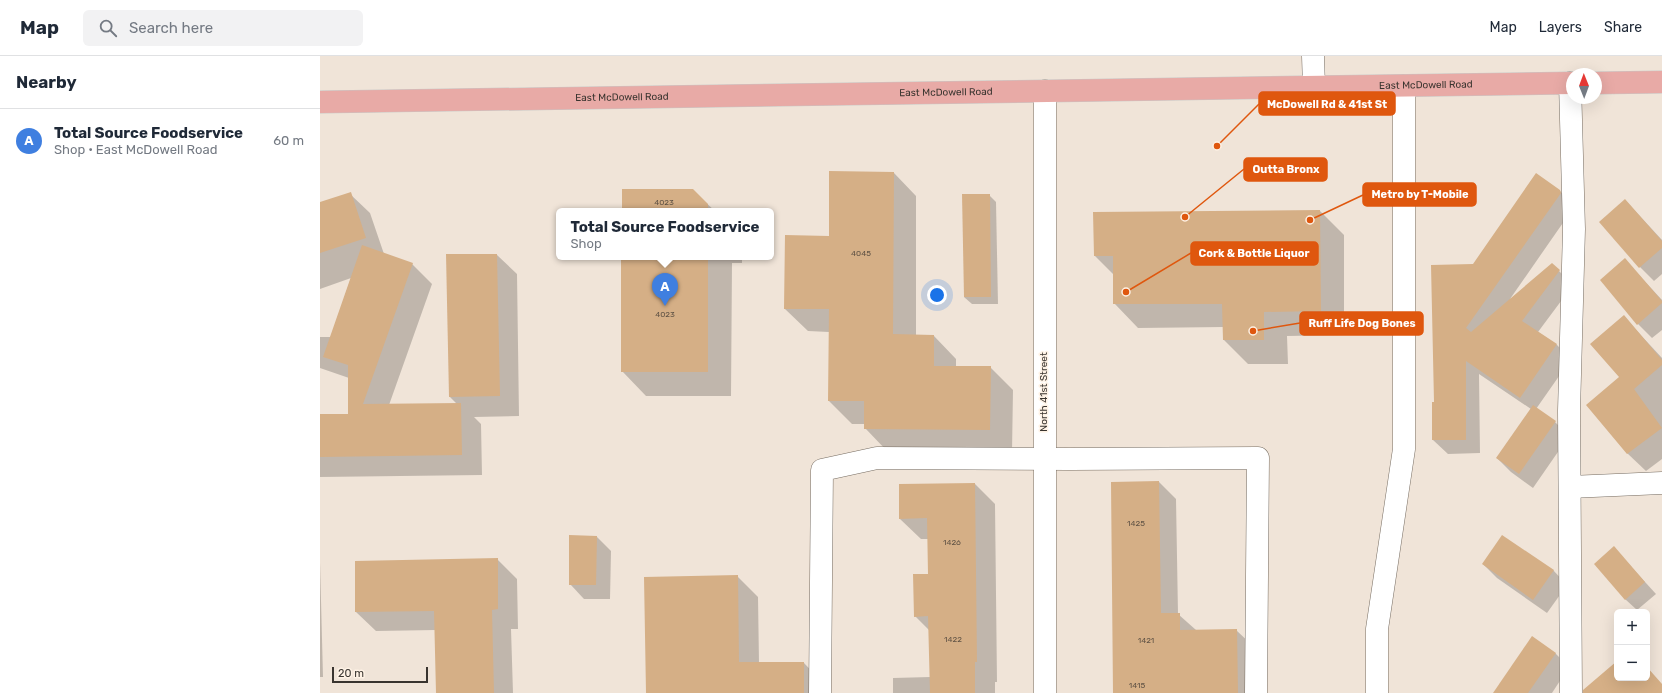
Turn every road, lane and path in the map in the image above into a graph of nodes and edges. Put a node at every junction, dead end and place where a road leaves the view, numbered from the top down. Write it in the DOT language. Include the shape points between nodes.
graph roads {
  1 [pos="1313,56"];
  2 [pos="1662,82"];
  3 [pos="1566,83"];
  4 [pos="1602,83"];
  5 [pos="1404,86"];
  6 [pos="1314,87"];
  7 [pos="1045,91"];
  8 [pos="320,102"];
  9 [pos="1571,104"];
  10 [pos="1044,459"];
  11 [pos="1662,483"];
  12 [pos="1570,488"];
  13 [pos="820,693"];
  14 [pos="1045,693"];
  15 [pos="1256,693"];
  16 [pos="1377,693"];
  17 [pos="1571,693"];
  1 -- 6 [label="street"];
  2 -- 4 [label="main road"];
  3 -- 5 [label="main road, East McDowell Road"];
  5 -- 6 [label="main road, East McDowell Road"];
  5 -- 16 [label="street" via="1404,449 1377,629"];
  6 -- 7 [label="main road, East McDowell Road"];
  7 -- 8 [label="main road, East McDowell Road"];
  7 -- 10 [label="street, North 41st Street"];
  9 -- 12 [label="street" via="1574,229 1569,412"];
  10 -- 13 [label="street" via="877,458 822,470"];
  10 -- 14 [label="street, North 41st Street"];
  10 -- 15 [label="street" via="1258,458"];
  11 -- 12 [label="street"];
  12 -- 17 [label="street"];
}
